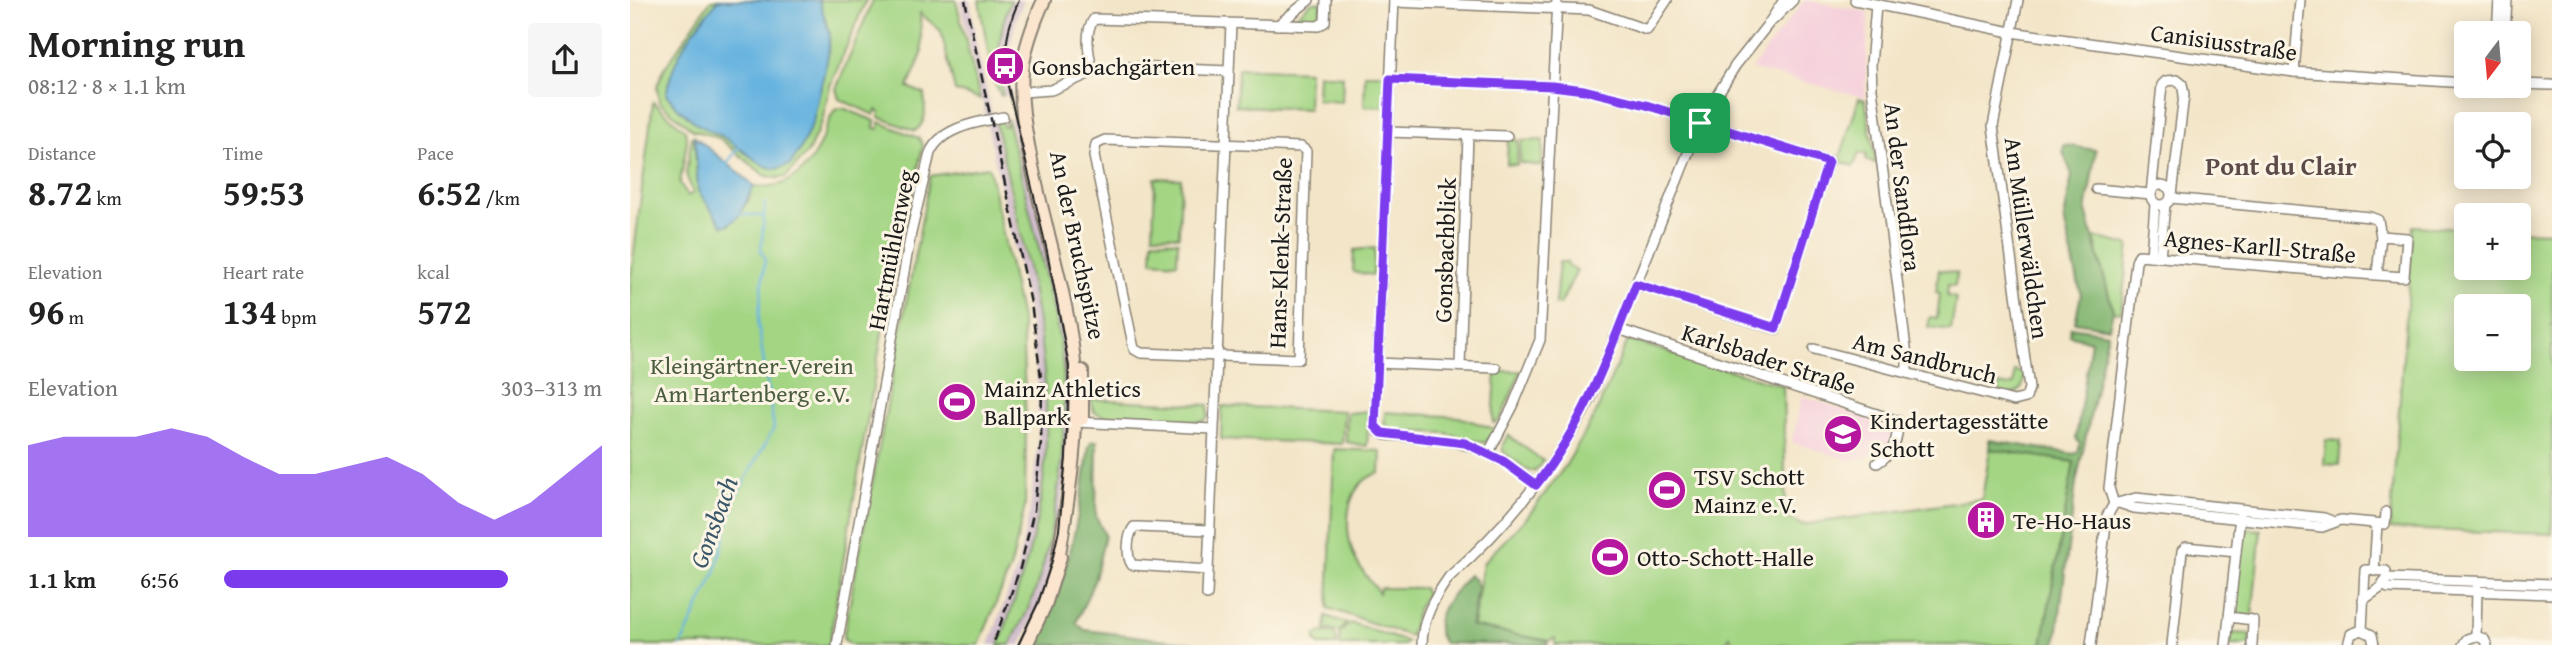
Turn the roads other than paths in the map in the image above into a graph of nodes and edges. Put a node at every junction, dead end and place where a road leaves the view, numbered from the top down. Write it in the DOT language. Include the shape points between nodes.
graph roads {
  1 [pos="1044,0"];
  2 [pos="1309,0"];
  3 [pos="1326,0"];
  4 [pos="1667,0"];
  5 [pos="1784,0"];
  6 [pos="1793,0"];
  7 [pos="1855,0"];
  8 [pos="2018,0"];
  9 [pos="2300,0"];
  10 [pos="2499,0"];
  11 [pos="2507,0"];
  12 [pos="1394,1"];
  13 [pos="1487,3"];
  14 [pos="1557,5"];
  15 [pos="1876,5"];
  16 [pos="2498,21"];
  17 [pos="2506,21"];
  18 [pos="1769,23"];
  19 [pos="1231,24"];
  20 [pos="1278,25"];
  21 [pos="2011,32"];
  22 [pos="1228,71"];
  23 [pos="1093,72"];
  24 [pos="2294,72"];
  25 [pos="1390,79"];
  26 [pos="2454,82"];
  27 [pos="2531,84"];
  28 [pos="2552,85"];
  29 [pos="1552,86"];
  30 [pos="1023,96"];
  31 [pos="1003,117"];
  32 [pos="1700,123"];
  33 [pos="1388,132"];
  34 [pos="1468,135"];
  35 [pos="1507,136"];
  36 [pos="1225,145"];
  37 [pos="2096,189"];
  38 [pos="2151,194"];
  39 [pos="2166,200"];
  40 [pos="2381,236"];
  41 [pos="2155,256"];
  42 [pos="2377,275"];
  43 [pos="1636,284"];
  44 [pos="1618,329"];
  45 [pos="1814,349"];
  46 [pos="1217,355"];
  47 [pos="1377,363"];
  48 [pos="1460,366"];
  49 [pos="1496,368"];
  50 [pos="1907,373"];
  51 [pos="2026,398"];
  52 [pos="1078,422"];
  53 [pos="1213,429"];
  54 [pos="1489,453"];
  55 [pos="1877,463"];
  56 [pos="1536,485"];
  57 [pos="2116,504"];
  58 [pos="2386,512"];
  59 [pos="2240,514"];
  60 [pos="2381,524"];
  61 [pos="1209,530"];
  62 [pos="2236,552"];
  63 [pos="1208,570"];
  64 [pos="2374,570"];
  65 [pos="2386,571"];
  66 [pos="2477,583"];
  67 [pos="2552,584"];
  68 [pos="2383,586"];
  69 [pos="2477,593"];
  70 [pos="2552,594"];
  71 [pos="1207,595"];
  72 [pos="2363,600"];
  73 [pos="2229,617"];
  74 [pos="2362,630"];
  75 [pos="2476,636"];
  76 [pos="837,645"];
  77 [pos="1026,645"];
  78 [pos="1422,645"];
  79 [pos="2091,645"];
  80 [pos="2172,645"];
  81 [pos="2226,645"];
  82 [pos="2252,645"];
  83 [pos="2348,645"];
  84 [pos="2374,645"];
  85 [pos="2463,645"];
  86 [pos="2487,645"];
  1 -- 30 [label="main road, An der Bruchspitze" via="1033,23 1022,72"];
  2 -- 20 [label="street"];
  3 -- 20 [label="street" via="1326,19 1321,26"];
  4 -- 14 [label="street" via="1647,30"];
  5 -- 18 [label="street"];
  6 -- 18 [label="street"];
  7 -- 15 [label="street, Canisiusstraße"];
  8 -- 21 [label="street, Am Müllerwäldchen"];
  9 -- 24 [label="street"];
  10 -- 16 [label="street"];
  11 -- 17 [label="street"];
  12 -- 13 [label="street"];
  12 -- 25 [label="street"];
  13 -- 14 [label="street"];
  14 -- 29 [label="street"];
  15 -- 21 [label="street, Canisiusstraße"];
  15 -- 50 [label="street, An der Sandflora" via="1872,89"];
  18 -- 32 [label="street" via="1735,66"];
  19 -- 20 [label="street"];
  19 -- 22 [label="street"];
  19 -- 23 [label="street" via="1094,19 1089,47"];
  21 -- 24 [label="street, Canisiusstraße"];
  21 -- 51 [label="street, Am Müllerwäldchen" via="1993,126 2029,387"];
  22 -- 23 [label="street" via="1131,67"];
  22 -- 36 [label="street"];
  23 -- 30 [label="street"];
  24 -- 26 [label="street, Canisiusstraße"];
  25 -- 29 [label="street"];
  25 -- 33 [label="street"];
  27 -- 28 [label="street"];
  29 -- 32 [label="street" via="1617,97"];
  29 -- 54 [label="street" via="1540,340"];
  30 -- 52 [label="main road, An der Bruchspitze" via="1031,161 1070,333"];
  31 -- 76 [label="street, Hartmühlenweg" via="947,133 930,153 911,233"];
  32 -- 43 [label="street"];
  32 -- 43 [label="street" via="1828,162 1776,328"];
  33 -- 34 [label="street"];
  33 -- 47 [label="street"];
  34 -- 35 [label="street"];
  34 -- 48 [label="street, Gonsbachblick"];
  36 -- 46 [label="street"];
  36 -- 46 [label="street, Hans-Klenk-Straße" via="1301,147 1307,155 1298,359"];
  36 -- 46 [label="street" via="1105,140 1099,141 1094,152 1134,349"];
  37 -- 38 [label="street"];
  38 -- 39 [label="street"];
  38 -- 39 [label="street" via="2160,185 2168,187"];
  38 -- 39 [label="street" via="2162,86 2177,80 2185,90"];
  39 -- 40 [label="street" via="2370,217 2378,220"];
  39 -- 41 [label="street"];
  40 -- 42 [label="street, Agnes-Karll-Straße"];
  40 -- 42 [label="street, Agnes-Karll-Straße" via="2407,238 2404,277"];
  41 -- 42 [label="street, Agnes-Karll-Straße"];
  41 -- 57 [label="street, Agnes-Karll-Straße" via="2139,255 2136,262 2109,488"];
  43 -- 44 [label="street"];
  44 -- 55 [label="street, Karlsbader Straße" via="1898,421 1898,439 1888,457"];
  44 -- 56 [label="street" via="1590,400"];
  45 -- 50 [label="street, Am Sandbruch"];
  46 -- 53 [label="street"];
  47 -- 48 [label="street"];
  47 -- 54 [label="street" via="1378,431 1451,440"];
  48 -- 49 [label="street"];
  50 -- 51 [label="street, Am Sandbruch" via="2014,401"];
  52 -- 53 [label="street"];
  52 -- 77 [label="main road, An der Bruchspitze" via="1058,565"];
  53 -- 61 [label="street"];
  54 -- 56 [label="street"];
  56 -- 78 [label="street" via="1498,531 1449,577 1431,606"];
  57 -- 59 [label="street" via="2136,498"];
  57 -- 79 [label="street" via="2107,516"];
  58 -- 60 [label="street"];
  59 -- 60 [label="street"];
  59 -- 62 [label="street"];
  60 -- 64 [label="street"];
  61 -- 63 [label="street"];
  61 -- 63 [label="street" via="1134,527 1129,534 1132,565"];
  62 -- 73 [label="street"];
  62 -- 80 [label="street" via="2186,547 2182,551"];
  63 -- 71 [label="street"];
  64 -- 65 [label="street"];
  64 -- 72 [label="street" via="2365,570"];
  66 -- 67 [label="street"];
  66 -- 68 [label="street" via="2387,578"];
  66 -- 69 [label="street"];
  68 -- 69 [label="street"];
  68 -- 72 [label="street"];
  69 -- 70 [label="street"];
  69 -- 75 [label="street"];
  72 -- 74 [label="street"];
  73 -- 81 [label="street"];
  73 -- 82 [label="street" via="2253,620"];
  74 -- 83 [label="street" via="2351,634"];
  74 -- 84 [label="street" via="2372,635"];
  75 -- 85 [label="street"];
  75 -- 86 [label="street"];
}
